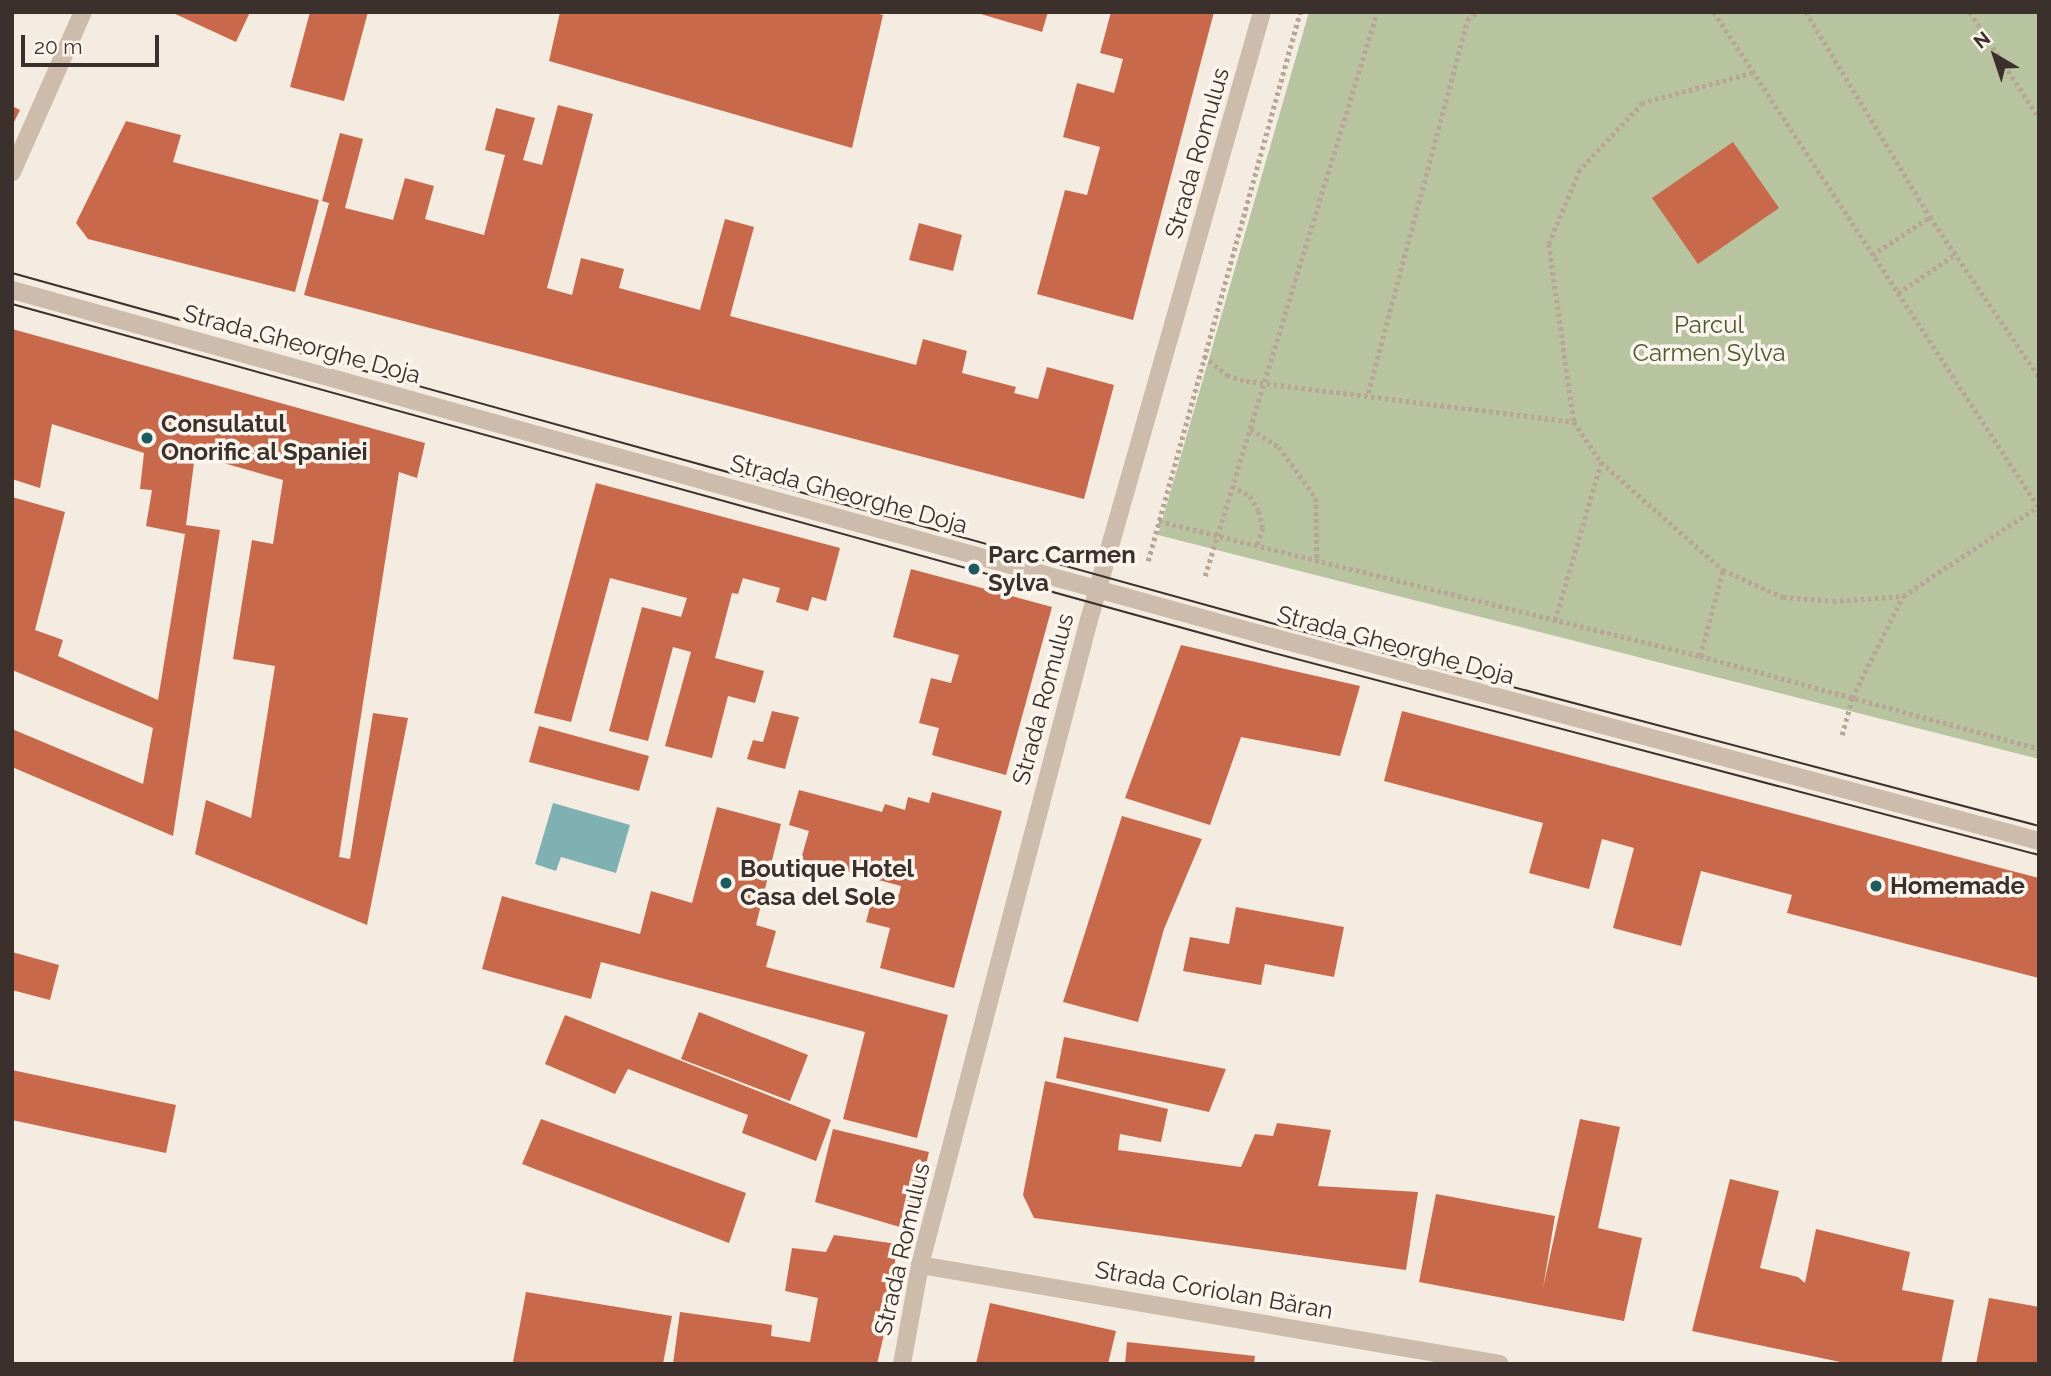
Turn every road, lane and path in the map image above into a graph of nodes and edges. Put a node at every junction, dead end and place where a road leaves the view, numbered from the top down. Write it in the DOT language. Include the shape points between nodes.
graph roads {
  1 [pos="83,12"];
  2 [pos="1262,12"];
  3 [pos="1300,12"];
  4 [pos="1377,12"];
  5 [pos="1477,12"];
  6 [pos="1714,12"];
  7 [pos="1806,12"];
  8 [pos="1970,12"];
  9 [pos="1753,72"];
  10 [pos="2039,118"];
  11 [pos="12,172"];
  12 [pos="1930,216"];
  13 [pos="1956,254"];
  14 [pos="1872,255"];
  15 [pos="12,290"];
  16 [pos="1898,293"];
  17 [pos="1204,356"];
  18 [pos="2039,377"];
  19 [pos="1267,385"];
  20 [pos="1368,393"];
  21 [pos="1574,422"];
  22 [pos="1251,429"];
  23 [pos="1601,463"];
  24 [pos="1232,486"];
  25 [pos="2039,506"];
  26 [pos="1159,521"];
  27 [pos="1217,534"];
  28 [pos="1258,544"];
  29 [pos="1317,558"];
  30 [pos="1148,561"];
  31 [pos="1723,570"];
  32 [pos="1205,576"];
  33 [pos="1097,588"];
  34 [pos="1903,596"];
  35 [pos="1555,620"];
  36 [pos="1700,656"];
  37 [pos="1852,698"];
  38 [pos="1842,735"];
  39 [pos="2039,749"];
  40 [pos="2039,841"];
  41 [pos="920,1265"];
  42 [pos="902,1364"];
  43 [pos="1500,1364"];
  1 -- 11 [label="street"];
  2 -- 33 [label="street, Strada Romulus"];
  3 -- 17 [label="path"];
  4 -- 19 [label="path"];
  5 -- 20 [label="path" via="1467,20"];
  6 -- 9 [label="path"];
  7 -- 12 [label="path"];
  8 -- 10 [label="path"];
  9 -- 14 [label="path"];
  9 -- 21 [label="path" via="1643,103 1580,170 1549,244"];
  12 -- 13 [label="path"];
  12 -- 14 [label="path"];
  13 -- 16 [label="path"];
  13 -- 18 [label="path"];
  14 -- 16 [label="path"];
  15 -- 33 [label="street, Strada Gheorghe Doja"];
  16 -- 25 [label="path"];
  17 -- 19 [label="path" via="1227,375"];
  17 -- 26 [label="path"];
  19 -- 20 [label="path"];
  19 -- 22 [label="path"];
  20 -- 21 [label="path"];
  21 -- 23 [label="path"];
  22 -- 24 [label="path"];
  22 -- 29 [label="path" via="1279,447 1316,498"];
  23 -- 31 [label="path"];
  23 -- 35 [label="path"];
  24 -- 27 [label="path"];
  24 -- 28 [label="path" via="1250,496 1259,511 1263,528"];
  25 -- 34 [label="path"];
  26 -- 27 [label="path"];
  26 -- 30 [label="path"];
  27 -- 28 [label="path"];
  27 -- 32 [label="path"];
  28 -- 29 [label="path"];
  29 -- 35 [label="path"];
  31 -- 34 [label="path" via="1783,597 1833,601"];
  31 -- 36 [label="path"];
  33 -- 40 [label="street, Strada Gheorghe Doja"];
  33 -- 41 [label="street, Strada Romulus"];
  34 -- 37 [label="path"];
  35 -- 36 [label="path"];
  36 -- 37 [label="path"];
  37 -- 38 [label="path"];
  37 -- 39 [label="path"];
  41 -- 42 [label="street, Strada Romulus"];
  41 -- 43 [label="street, Strada Coriolan Băran"];
}
